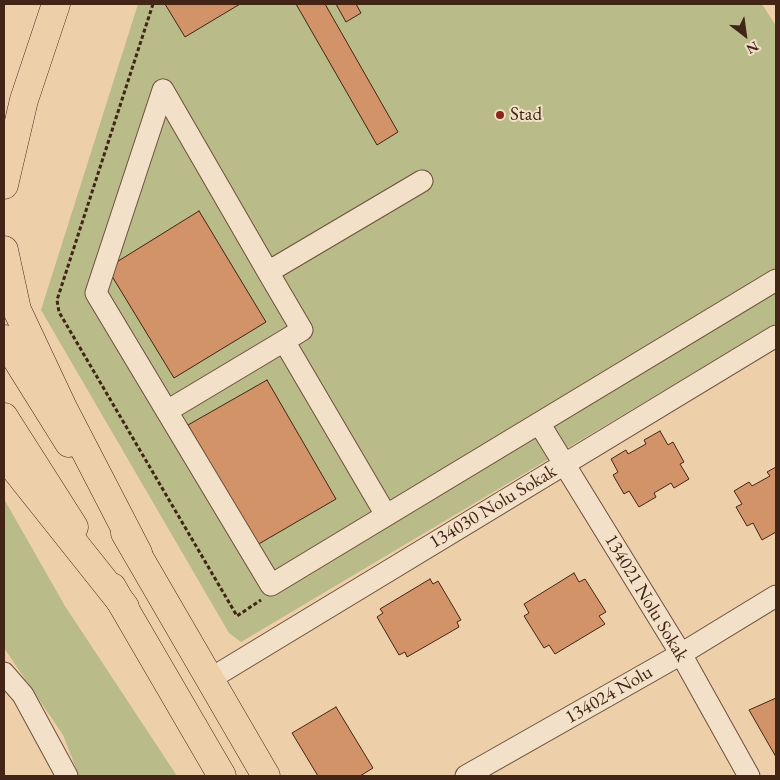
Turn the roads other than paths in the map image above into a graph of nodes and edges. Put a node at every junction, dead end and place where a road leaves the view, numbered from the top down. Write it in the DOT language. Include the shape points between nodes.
graph roads {
  1 [pos="56,4"];
  2 [pos="422,181"];
  3 [pos="4,185"];
  4 [pos="4,250"];
  5 [pos="268,272"];
  6 [pos="776,280"];
  7 [pos="776,336"];
  8 [pos="4,339"];
  9 [pos="284,341"];
  10 [pos="167,411"];
  11 [pos="4,417"];
  12 [pos="539,423"];
  13 [pos="4,455"];
  14 [pos="564,465"];
  15 [pos="386,515"];
  16 [pos="138,553"];
  17 [pos="776,596"];
  18 [pos="124,607"];
  19 [pos="681,654"];
  20 [pos="4,673"];
  21 [pos="210,679"];
  22 [pos="66,776"];
  23 [pos="222,776"];
  24 [pos="266,776"];
  25 [pos="466,776"];
  26 [pos="749,776"];
  1 -- 3 [label="main road" via="24,100"];
  2 -- 5 [label="street"];
  4 -- 16 [label="main road" via="17,310 63,408"];
  5 -- 9 [label="street" via="302,330"];
  5 -- 10 [label="street" via="163,90 96,293"];
  6 -- 12 [label="street"];
  7 -- 14 [label="street, 134030 Nolu Sokak"];
  8 -- 16 [label="main road"];
  9 -- 10 [label="street"];
  9 -- 15 [label="street"];
  10 -- 15 [label="street" via="271,585"];
  11 -- 18 [label="main road"];
  12 -- 14 [label="street, 134021 Nolu Sokak"];
  12 -- 15 [label="street"];
  13 -- 18 [label="main road"];
  14 -- 19 [label="street, 134021 Nolu Sokak"];
  14 -- 21 [label="street, 134030 Nolu Sokak"];
  16 -- 21 [label="main road"];
  17 -- 19 [label="street, 134024 Nolu"];
  18 -- 23 [label="main road"];
  19 -- 25 [label="street, 134024 Nolu"];
  19 -- 26 [label="street, 134021 Nolu Sokak"];
  20 -- 22 [label="street" via="24,695"];
  21 -- 24 [label="main road"];
}
